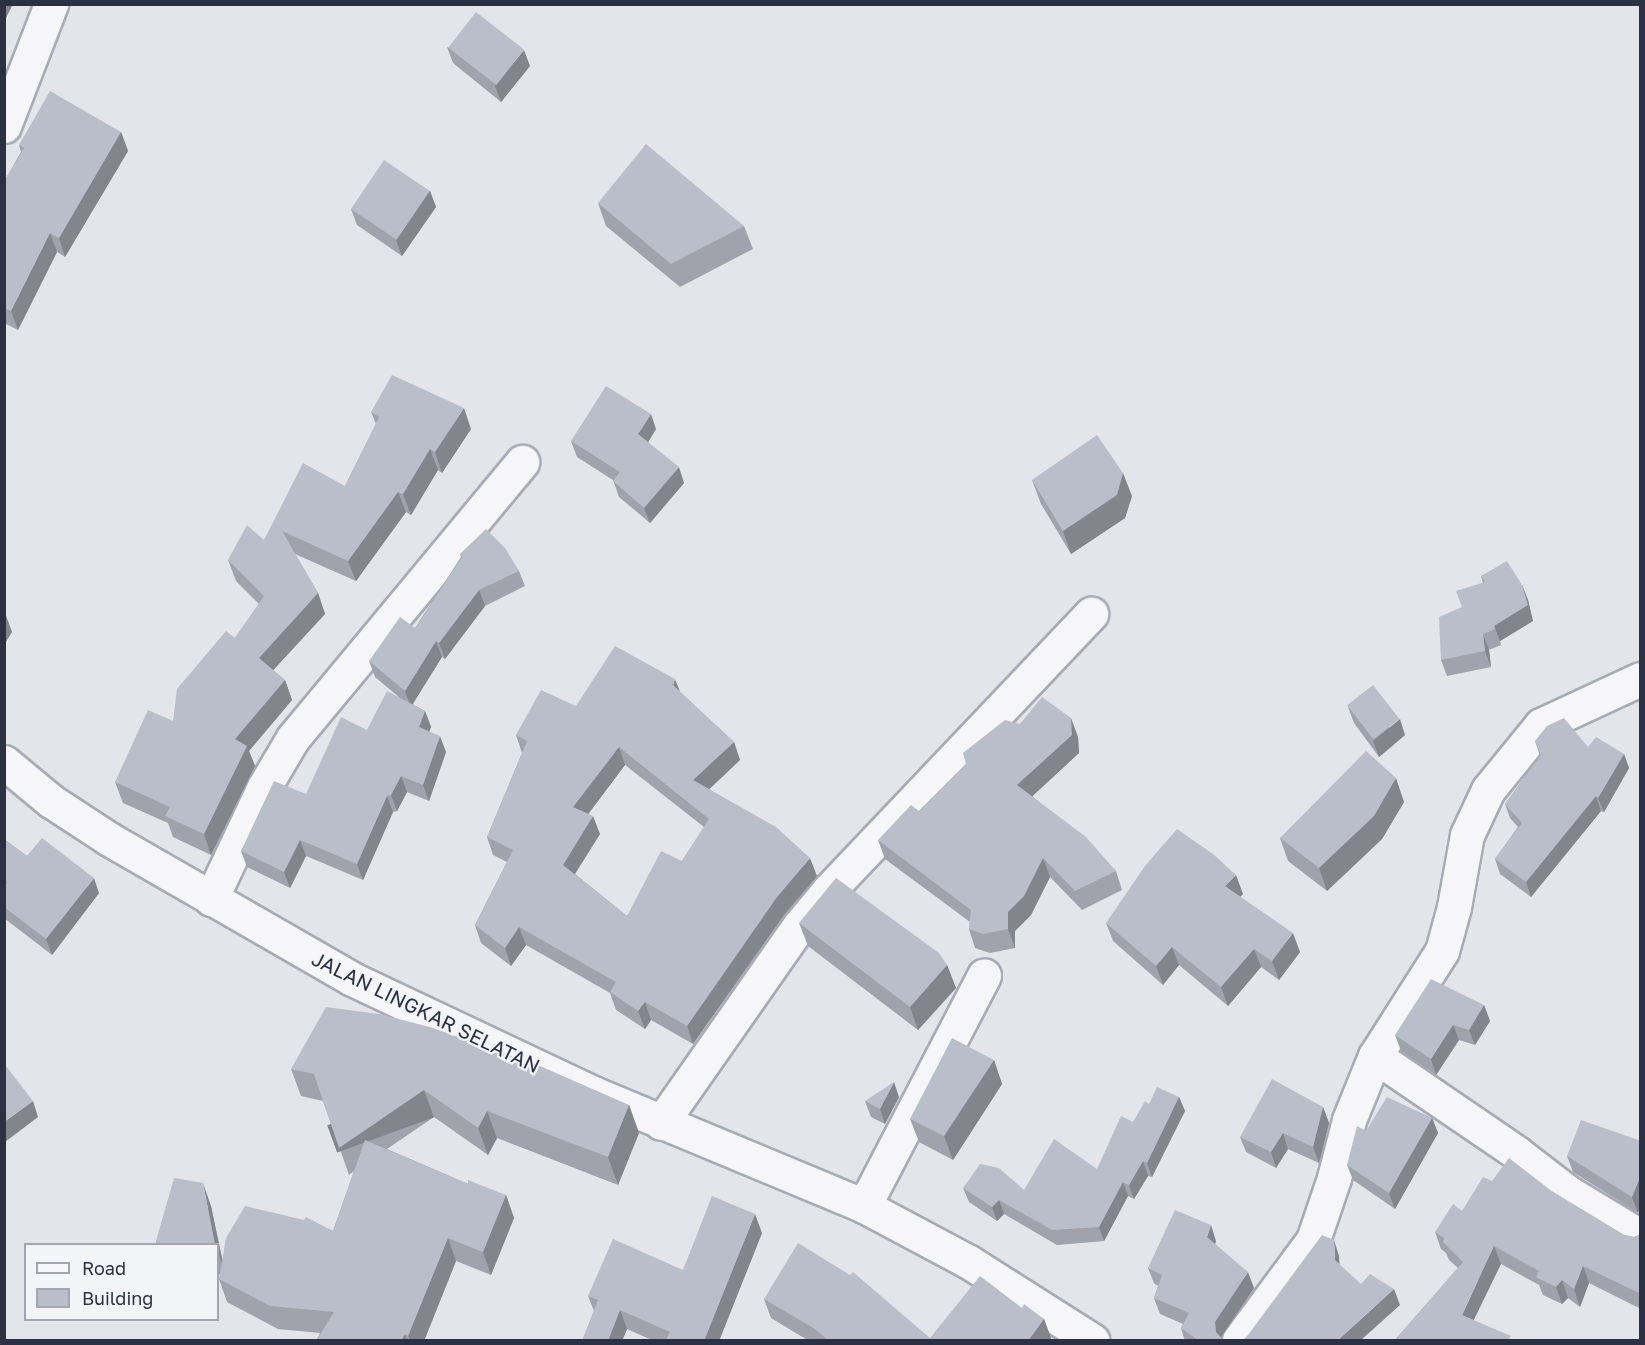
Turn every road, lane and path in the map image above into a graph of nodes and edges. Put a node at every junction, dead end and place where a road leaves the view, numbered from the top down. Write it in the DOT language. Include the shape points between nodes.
graph roads {
  1 [pos="51,4"];
  2 [pos="4,126"];
  3 [pos="522,462"];
  4 [pos="1091,614"];
  5 [pos="1641,679"];
  6 [pos="4,762"];
  7 [pos="212,899"];
  8 [pos="984,975"];
  9 [pos="1375,1056"];
  10 [pos="661,1122"];
  11 [pos="864,1206"];
  12 [pos="1641,1236"];
  13 [pos="1092,1341"];
  14 [pos="1239,1341"];
  1 -- 2 [label="street"];
  3 -- 7 [label="street" via="293,738 264,787"];
  4 -- 10 [label="street" via="829,890 799,926"];
  5 -- 9 [label="street" via="1541,725 1488,790 1467,835 1442,951"];
  6 -- 7 [label="street, JALAN LINGKAR SELATAN" via="51,801"];
  7 -- 10 [label="street, JALAN LINGKAR SELATAN" via="352,979"];
  8 -- 11 [label="street"];
  9 -- 12 [label="street" via="1569,1193"];
  9 -- 14 [label="street" via="1349,1120 1313,1240"];
  10 -- 11 [label="street, JALAN LINGKAR SELATAN"];
  11 -- 13 [label="street, JALAN LINGKAR SELATAN" via="969,1262"];
}
